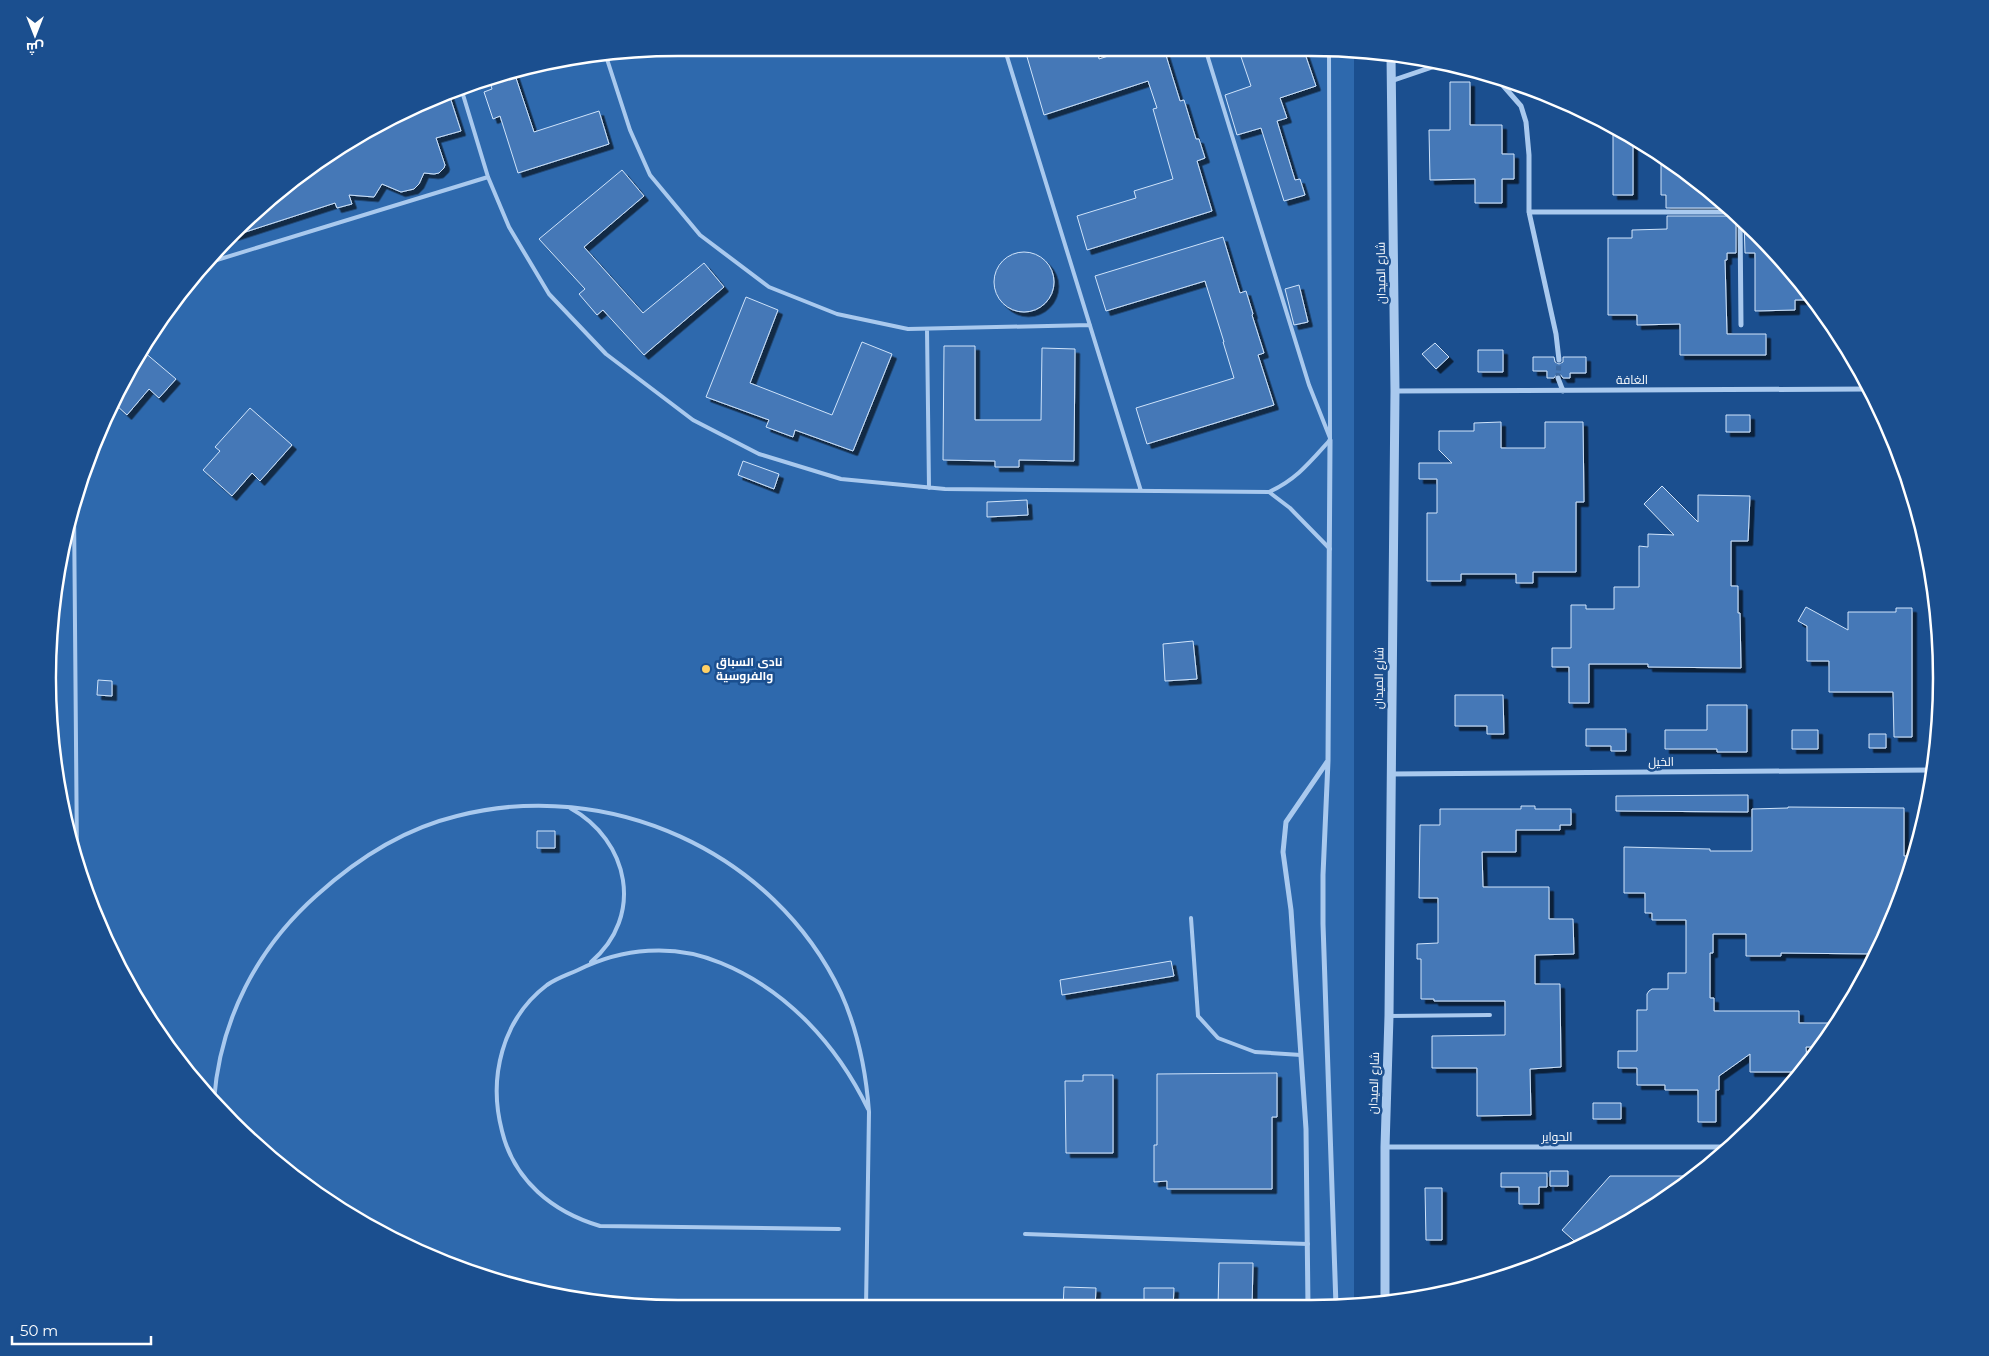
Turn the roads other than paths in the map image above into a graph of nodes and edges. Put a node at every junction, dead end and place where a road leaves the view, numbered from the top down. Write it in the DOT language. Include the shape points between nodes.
graph roads {
  1 [pos="1007,56"];
  2 [pos="1208,56"];
  3 [pos="1329,57"];
  4 [pos="608,61"];
  5 [pos="1391,62"];
  6 [pos="1430,68"];
  7 [pos="1391,81"];
  8 [pos="1504,87"];
  9 [pos="464,95"];
  10 [pos="488,177"];
  11 [pos="1529,212"];
  12 [pos="1722,212"];
  13 [pos="1740,228"];
  14 [pos="218,260"];
  15 [pos="1741,325"];
  16 [pos="1090,326"];
  17 [pos="927,328"];
  18 [pos="1559,360"];
  19 [pos="1558,378"];
  20 [pos="1861,389"];
  21 [pos="1395,391"];
  22 [pos="1563,391"];
  23 [pos="1330,440"];
  24 [pos="929,488"];
  25 [pos="1141,491"];
  26 [pos="1269,492"];
  27 [pos="74,530"];
  28 [pos="1331,550"];
  29 [pos="1328,761"];
  30 [pos="1925,770"];
  31 [pos="1390,774"];
  32 [pos="568,807"];
  33 [pos="77,838"];
  34 [pos="1191,918"];
  35 [pos="589,964"];
  36 [pos="1490,1015"];
  37 [pos="1389,1016"];
  38 [pos="1302,1055"];
  39 [pos="215,1092"];
  40 [pos="869,1112"];
  41 [pos="1385,1147"];
  42 [pos="1719,1147"];
  43 [pos="840,1230"];
  44 [pos="1025,1234"];
  45 [pos="1308,1244"];
  46 [pos="1385,1295"];
  47 [pos="1336,1299"];
  48 [pos="866,1300"];
  49 [pos="1308,1300"];
  1 -- 16 [label="lane"];
  2 -- 23 [label="lane" via="1309,385"];
  3 -- 23 [label="lane"];
  4 -- 17 [label="lane" via="630,130 650,175 700,235 769,287 837,314 908,329"];
  5 -- 7 [label="street, شارع الميدان"];
  6 -- 7 [label="street"];
  7 -- 21 [label="street, شارع الميدان"];
  8 -- 11 [label="street" via="1521,106 1526,122"];
  9 -- 10 [label="lane"];
  10 -- 14 [label="lane"];
  10 -- 24 [label="lane" via="509,226 549,294 606,354 694,420 759,454 841,479"];
  11 -- 12 [label="street"];
  11 -- 18 [label="street"];
  13 -- 15 [label="street"];
  16 -- 17 [label="lane"];
  16 -- 25 [label="lane"];
  17 -- 24 [label="lane"];
  19 -- 22 [label="street"];
  20 -- 22 [label="street, الغافة"];
  21 -- 22 [label="street, الغافة"];
  21 -- 31 [label="street, شارع الميدان"];
  23 -- 26 [label="lane" via="1288,483"];
  23 -- 28 [label="street"];
  24 -- 25 [label="lane"];
  25 -- 26 [label="lane"];
  26 -- 28 [label="lane" via="1290,508"];
  27 -- 33 [label="lane"];
  28 -- 29 [label="street"];
  29 -- 38 [label="street" via="1286,822 1282,852 1291,910"];
  29 -- 47 [label="street" via="1323,924"];
  30 -- 31 [label="street, الخيل"];
  31 -- 37 [label="street, شارع الميدان"];
  32 -- 35 [label="lane" via="601,832 616,855 623,881 624,906 616,931 609,944"];
  32 -- 39 [label="lane" via="512,807 457,816 404,834 342,873 287,924 253,972 229,1025"];
  32 -- 40 [label="lane" via="625,816 680,835 730,863 774,900 809,942 840,992 861,1055"];
  34 -- 38 [label="lane" via="1198,1016 1218,1038 1255,1052"];
  35 -- 40 [label="lane" via="625,953 663,950 701,956 738,970 788,1004 819,1034 848,1071"];
  35 -- 43 [label="lane" via="563,975 535,995 513,1023 500,1056 497,1108 500,1123 509,1153 528,1182 553,1205 600,1226"];
  36 -- 37 [label="lane"];
  37 -- 41 [label="street, شارع الميدان"];
  38 -- 45 [label="street"];
  40 -- 48 [label="lane"];
  41 -- 42 [label="street, الحواير"];
  41 -- 46 [label="street, شارع الميدان"];
  44 -- 45 [label="lane"];
  45 -- 49 [label="street"];
}
